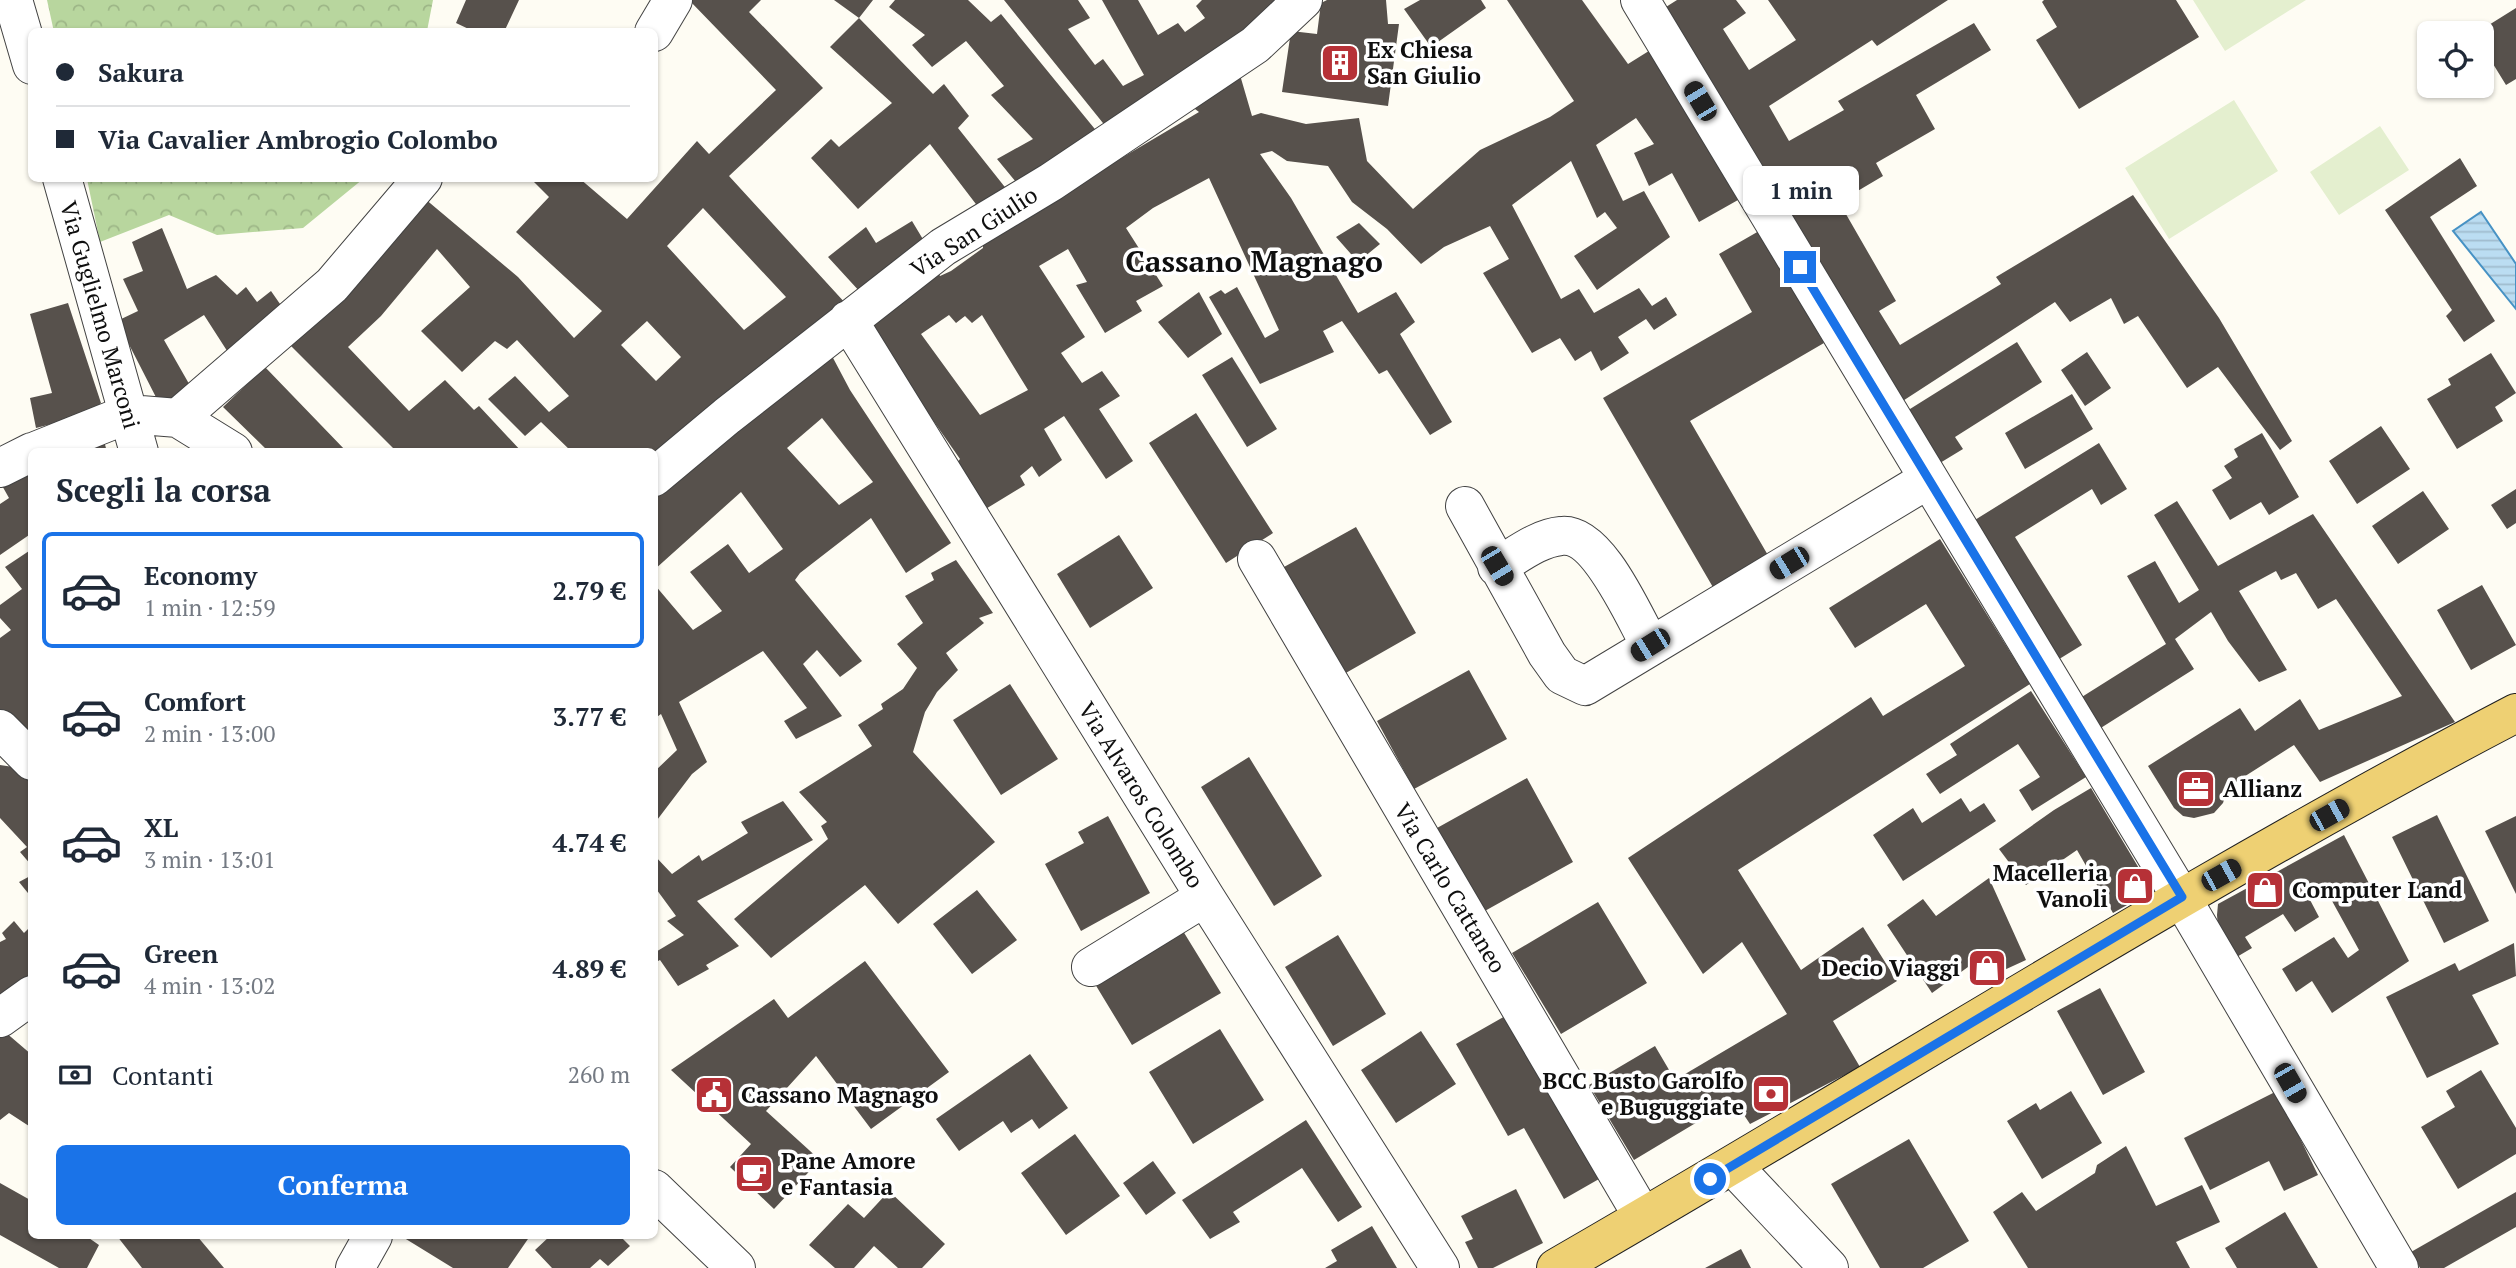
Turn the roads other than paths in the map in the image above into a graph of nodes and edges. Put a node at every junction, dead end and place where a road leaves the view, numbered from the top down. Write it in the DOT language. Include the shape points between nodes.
graph roads {
  1 [pos="13,0"];
  2 [pos="673,0"];
  3 [pos="1303,0"];
  4 [pos="1640,0"];
  5 [pos="656,28"];
  6 [pos="28,51"];
  7 [pos="63,182"];
  8 [pos="420,182"];
  9 [pos="848,320"];
  10 [pos="128,414"];
  11 [pos="178,418"];
  12 [pos="42,448"];
  13 [pos="137,448"];
  14 [pos="227,448"];
  15 [pos="28,454"];
  16 [pos="0,468"];
  17 [pos="658,474"];
  18 [pos="1927,480"];
  19 [pos="1465,506"];
  20 [pos="1257,559"];
  21 [pos="1497,566"];
  22 [pos="1650,645"];
  23 [pos="2516,713"];
  24 [pos="0,729"];
  25 [pos="2516,732"];
  26 [pos="28,757"];
  27 [pos="2425,761"];
  28 [pos="1205,897"];
  29 [pos="2182,897"];
  30 [pos="1091,967"];
  31 [pos="28,998"];
  32 [pos="0,1018"];
  33 [pos="1732,1166"];
  34 [pos="658,1193"];
  35 [pos="1643,1217"];
  36 [pos="371,1239"];
  37 [pos="355,1268"];
  38 [pos="736,1268"];
  39 [pos="1440,1268"];
  40 [pos="1556,1268"];
  41 [pos="1829,1268"];
  42 [pos="2399,1268"];
  1 -- 6 [label="street"];
  2 -- 5 [label="street"];
  3 -- 9 [label="street, Via San Giulio" via="1255,45 1051,182 943,247"];
  4 -- 18 [label="street"];
  7 -- 10 [label="street, Via Guglielmo Marconi"];
  8 -- 11 [label="street" via="332,285"];
  9 -- 17 [label="street, Via San Giulio"];
  9 -- 28 [label="street, Via Alvaros Colombo"];
  10 -- 11 [label="street"];
  10 -- 12 [label="street"];
  10 -- 13 [label="street, Via Guglielmo Marconi"];
  11 -- 14 [label="street"];
  15 -- 16 [label="street"];
  18 -- 22 [label="street"];
  18 -- 29 [label="street"];
  19 -- 21 [label="street"];
  20 -- 35 [label="street, Via Carlo Cattaneo"];
  21 -- 22 [label="street" via="1538,543 1561,536 1579,538 1594,550"];
  21 -- 22 [label="street" via="1562,675 1585,686"];
  23 -- 27 [label="main road"];
  24 -- 26 [label="street"];
  25 -- 27 [label="main road"];
  27 -- 29 [label="main road"];
  28 -- 30 [label="street"];
  28 -- 39 [label="street, Via Alvaros Colombo"];
  29 -- 33 [label="main road"];
  29 -- 42 [label="street"];
  31 -- 32 [label="street"];
  33 -- 35 [label="main road"];
  33 -- 41 [label="street"];
  34 -- 38 [label="street"];
  35 -- 40 [label="main road"];
  36 -- 37 [label="street"];
}
